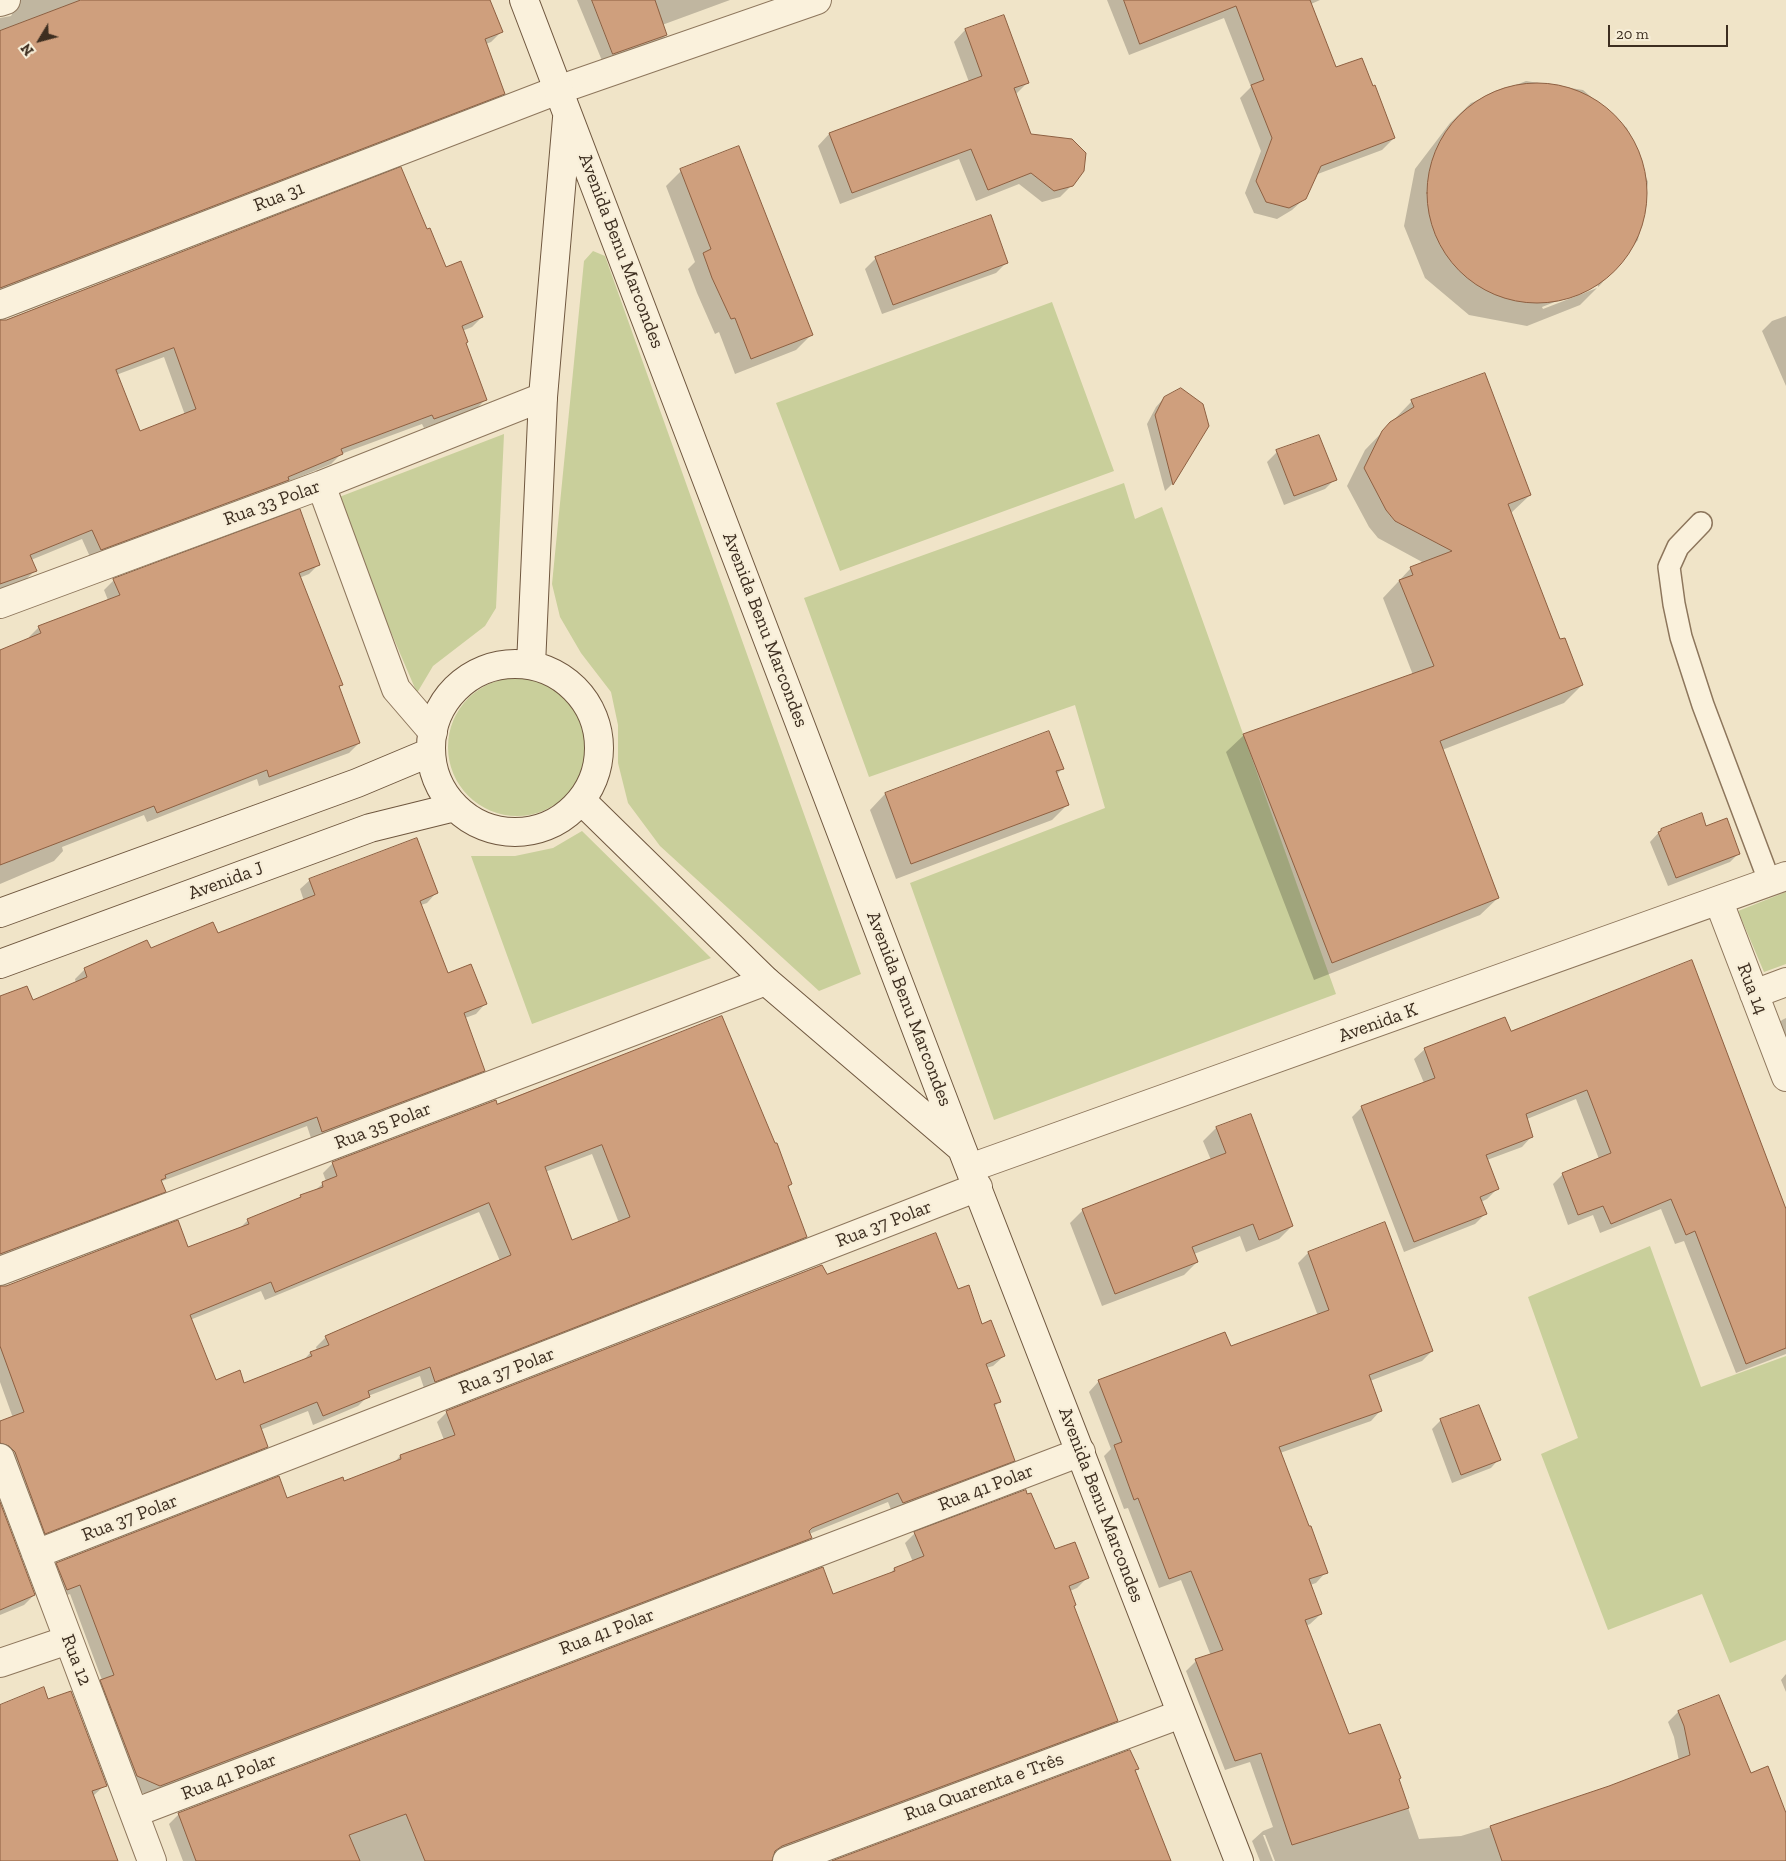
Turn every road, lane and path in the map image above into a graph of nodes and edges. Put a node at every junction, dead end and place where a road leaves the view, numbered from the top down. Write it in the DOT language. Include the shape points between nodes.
graph roads {
  1 [pos="6,0"];
  2 [pos="524,0"];
  3 [pos="816,0"];
  4 [pos="0,2"];
  5 [pos="563,101"];
  6 [pos="0,305"];
  7 [pos="543,397"];
  8 [pos="321,485"];
  9 [pos="1701,523"];
  10 [pos="0,604"];
  11 [pos="531,665"];
  12 [pos="432,742"];
  13 [pos="582,801"];
  14 [pos="455,807"];
  15 [pos="1778,880"];
  16 [pos="1719,902"];
  17 [pos="0,913"];
  18 [pos="0,964"];
  19 [pos="766,982"];
  20 [pos="1786,982"];
  21 [pos="1754,994"];
  22 [pos="1786,1077"];
  23 [pos="970,1168"];
  24 [pos="0,1271"];
  25 [pos="1081,1452"];
  26 [pos="0,1458"];
  27 [pos="36,1554"];
  28 [pos="68,1640"];
  29 [pos="0,1663"];
  30 [pos="1181,1714"];
  31 [pos="134,1813"];
  32 [pos="152,1861"];
  33 [pos="787,1861"];
  34 [pos="1239,1861"];
  1 -- 4 [label="street"];
  2 -- 5 [label="street, Avenida Benu Marcondes"];
  3 -- 5 [label="street, Rua 31"];
  5 -- 6 [label="street, Rua 31"];
  5 -- 7 [label="street, Avenida Benu Marcondes"];
  5 -- 23 [label="street, Avenida Benu Marcondes"];
  7 -- 8 [label="street, Rua 33 Polar"];
  7 -- 11 [label="street, Avenida Benu Marcondes"];
  8 -- 10 [label="street, Rua 33 Polar"];
  8 -- 12 [label="street" via="396,689"];
  9 -- 15 [label="lane" via="1678,547 1669,567 1681,637 1703,705"];
  11 -- 12 [label="street" via="504,664 479,671 457,686 441,707"];
  11 -- 13 [label="street" via="558,675 573,687 595,719 600,747 596,776"];
  12 -- 14 [label="street" via="434,772 442,791"];
  12 -- 17 [label="street" via="357,783"];
  13 -- 14 [label="street" via="560,820 534,831 505,832 478,824"];
  13 -- 19 [label="street, Avenida Benu Marcondes"];
  14 -- 18 [label="street, Avenida J" via="370,828"];
  15 -- 16 [label="street, Avenida K"];
  16 -- 21 [label="street, Rua 14"];
  16 -- 23 [label="street, Avenida K"];
  19 -- 23 [label="street, Avenida Benu Marcondes"];
  19 -- 24 [label="street, Rua 35 Polar"];
  20 -- 21 [label="street"];
  21 -- 22 [label="street, Rua 14"];
  23 -- 25 [label="street, Avenida Benu Marcondes"];
  23 -- 27 [label="street, Rua 37 Polar"];
  25 -- 30 [label="street, Avenida Benu Marcondes"];
  25 -- 31 [label="street, Rua 41 Polar"];
  26 -- 27 [label="street, Rua 12"];
  27 -- 28 [label="street, Rua 12"];
  28 -- 29 [label="street"];
  28 -- 31 [label="street, Rua 12"];
  30 -- 33 [label="street, Rua Quarenta e Três"];
  30 -- 34 [label="street, Avenida Benu Marcondes"];
  31 -- 32 [label="street, Rua 12"];
}
